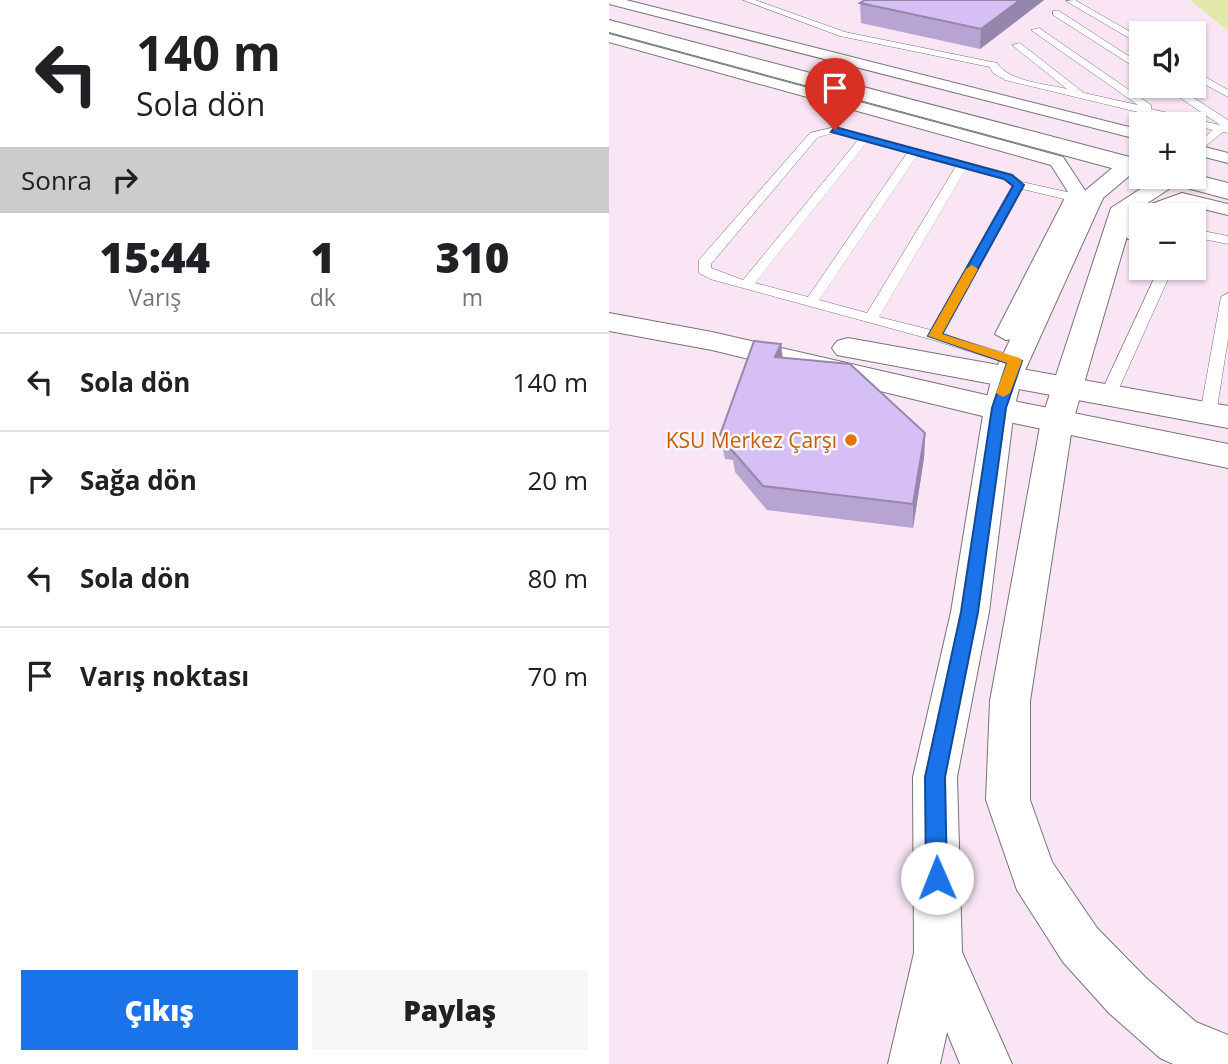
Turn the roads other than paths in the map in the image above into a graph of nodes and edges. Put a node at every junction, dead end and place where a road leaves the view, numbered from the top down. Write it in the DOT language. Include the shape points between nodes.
graph roads {
  1 [pos="610,0"];
  2 [pos="747,0"];
  3 [pos="1070,1"];
  4 [pos="609,11"];
  5 [pos="1056,13"];
  6 [pos="609,26"];
  7 [pos="1036,30"];
  8 [pos="1129,35"];
  9 [pos="609,38"];
  10 [pos="1017,45"];
  11 [pos="1129,60"];
  12 [pos="1206,75"];
  13 [pos="1224,78"];
  14 [pos="1206,80"];
  15 [pos="1228,94"];
  16 [pos="1085,97"];
  17 [pos="1185,98"];
  18 [pos="1152,112"];
  19 [pos="1155,112"];
  20 [pos="1206,124"];
  21 [pos="1226,128"];
  22 [pos="1129,132"];
  23 [pos="865,138"];
  24 [pos="1206,144"];
  25 [pos="914,151"];
  26 [pos="1206,155"];
  27 [pos="1129,157"];
  28 [pos="1129,158"];
  29 [pos="1228,158"];
  30 [pos="1206,159"];
  31 [pos="963,165"];
  32 [pos="1129,167"];
  33 [pos="1228,169"];
  34 [pos="1018,185"];
  35 [pos="1206,185"];
  36 [pos="1155,189"];
  37 [pos="1228,191"];
  38 [pos="1082,199"];
  39 [pos="1169,203"];
  40 [pos="1201,203"];
  41 [pos="1206,204"];
  42 [pos="1228,210"];
  43 [pos="1206,236"];
  44 [pos="1228,240"];
  45 [pos="1161,280"];
  46 [pos="747,285"];
  47 [pos="1228,297"];
  48 [pos="609,302"];
  49 [pos="811,302"];
  50 [pos="871,318"];
  51 [pos="609,322"];
  52 [pos="1006,334"];
  53 [pos="935,336"];
  54 [pos="1007,382"];
  55 [pos="1108,395"];
  56 [pos="1062,404"];
  57 [pos="1218,416"];
  58 [pos="1228,456"];
  59 [pos="938,953"];
  60 [pos="1228,1062"];
  61 [pos="914,1064"];
  62 [pos="986,1064"];
  1 -- 22 [label="street"];
  2 -- 16 [label="lane" via="843,34 994,65 1009,78"];
  3 -- 8 [label="lane"];
  4 -- 27 [label="street"];
  5 -- 11 [label="lane"];
  6 -- 28 [label="street"];
  7 -- 19 [label="lane"];
  9 -- 38 [label="street" via="1057,161"];
  10 -- 16 [label="lane"];
  12 -- 13 [label="lane"];
  14 -- 15 [label="lane"];
  16 -- 18 [label="lane"];
  17 -- 21 [label="lane"];
  20 -- 21 [label="lane"];
  21 -- 24 [label="lane"];
  23 -- 25 [label="lane"];
  23 -- 46 [label="lane"];
  23 -- 46 [label="lane" via="835,130 814,135 704,263 703,270"];
  25 -- 31 [label="lane"];
  25 -- 49 [label="lane"];
  26 -- 29 [label="street"];
  30 -- 33 [label="street"];
  31 -- 34 [label="lane" via="1008,177"];
  31 -- 50 [label="lane"];
  32 -- 38 [label="street"];
  34 -- 38 [label="lane"];
  34 -- 53 [label="lane"];
  35 -- 37 [label="street"];
  36 -- 56 [label="street" via="1123,208"];
  38 -- 52 [label="street"];
  38 -- 54 [label="street"];
  39 -- 40 [label="street" via="1182,198"];
  41 -- 42 [label="street"];
  43 -- 44 [label="lane"];
  45 -- 55 [label="lane"];
  46 -- 49 [label="lane"];
  47 -- 57 [label="lane"];
  48 -- 54 [label="street"];
  49 -- 50 [label="lane"];
  50 -- 53 [label="lane"];
  51 -- 54 [label="street"];
  53 -- 54 [label="lane"];
  54 -- 56 [label="street"];
  54 -- 59 [label="street" via="970,612 935,777"];
  55 -- 56 [label="street"];
  55 -- 57 [label="street"];
  56 -- 58 [label="street"];
  56 -- 60 [label="street" via="1010,701 1008,800 1033,874 1080,944 1127,995 1178,1040"];
  59 -- 61 [label="street"];
  59 -- 62 [label="street"];
}
